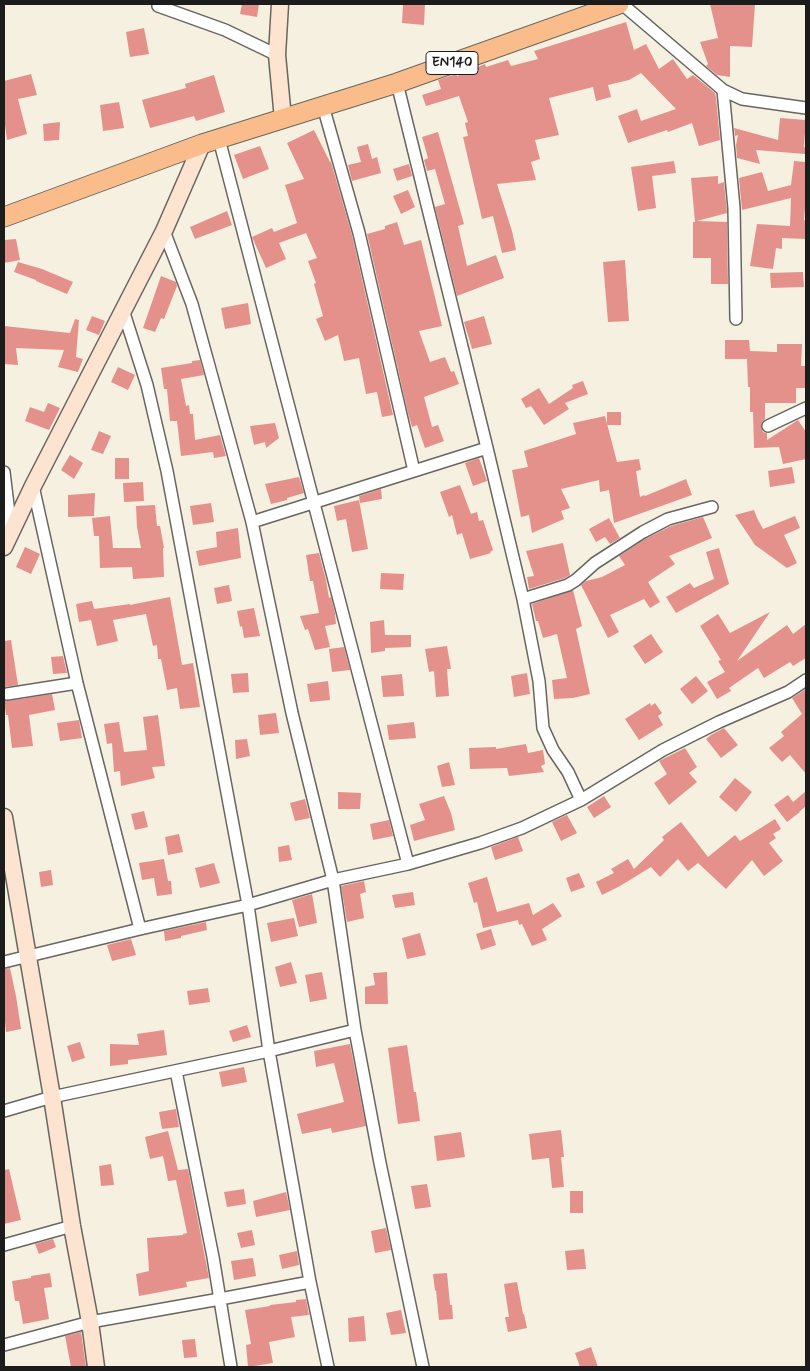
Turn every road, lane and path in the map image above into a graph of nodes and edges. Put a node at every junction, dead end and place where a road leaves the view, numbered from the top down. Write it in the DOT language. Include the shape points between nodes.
graph roads {
  1 [pos="280,4"];
  2 [pos="621,4"];
  3 [pos="158,6"];
  4 [pos="277,55"];
  5 [pos="397,83"];
  6 [pos="723,90"];
  7 [pos="323,106"];
  8 [pos="806,108"];
  9 [pos="283,119"];
  10 [pos="210,142"];
  11 [pos="4,217"];
  12 [pos="164,232"];
  13 [pos="124,310"];
  14 [pos="736,320"];
  15 [pos="806,408"];
  16 [pos="768,426"];
  17 [pos="487,448"];
  18 [pos="414,471"];
  19 [pos="4,472"];
  20 [pos="33,486"];
  21 [pos="314,504"];
  22 [pos="712,507"];
  23 [pos="252,522"];
  24 [pos="11,531"];
  25 [pos="4,547"];
  26 [pos="523,598"];
  27 [pos="806,680"];
  28 [pos="77,683"];
  29 [pos="7,694"];
  30 [pos="581,800"];
  31 [pos="4,817"];
  32 [pos="408,864"];
  33 [pos="333,880"];
  34 [pos="248,904"];
  35 [pos="140,929"];
  36 [pos="27,956"];
  37 [pos="4,962"];
  38 [pos="355,1030"];
  39 [pos="269,1051"];
  40 [pos="176,1071"];
  41 [pos="52,1097"];
  42 [pos="4,1111"];
  43 [pos="72,1226"];
  44 [pos="4,1245"];
  45 [pos="310,1282"];
  46 [pos="220,1300"];
  47 [pos="90,1322"];
  48 [pos="4,1345"];
  49 [pos="96,1367"];
  50 [pos="231,1367"];
  51 [pos="328,1367"];
  52 [pos="423,1367"];
  1 -- 4 [label="street"];
  2 -- 5 [label="main road, EN140"];
  2 -- 6 [label="street"];
  3 -- 4 [label="street" via="225,30"];
  4 -- 9 [label="street"];
  5 -- 7 [label="main road, EN140"];
  5 -- 17 [label="street"];
  6 -- 8 [label="street" via="742,99"];
  6 -- 14 [label="street" via="734,208"];
  7 -- 9 [label="main road, EN140"];
  7 -- 18 [label="street" via="359,233"];
  9 -- 10 [label="main road, EN140"];
  10 -- 11 [label="main road, EN140"];
  10 -- 12 [label="street"];
  10 -- 21 [label="street"];
  12 -- 13 [label="street"];
  12 -- 23 [label="street" via="192,304"];
  13 -- 20 [label="street"];
  13 -- 34 [label="street" via="168,471"];
  15 -- 16 [label="street"];
  17 -- 18 [label="street"];
  17 -- 26 [label="street"];
  18 -- 21 [label="street"];
  19 -- 24 [label="street"];
  20 -- 24 [label="street"];
  20 -- 28 [label="street"];
  21 -- 23 [label="street"];
  21 -- 32 [label="street"];
  22 -- 26 [label="street" via="668,519 595,563 568,585"];
  23 -- 33 [label="street" via="292,713"];
  24 -- 25 [label="street"];
  26 -- 30 [label="street" via="539,681 543,728"];
  27 -- 30 [label="street" via="788,692 663,750"];
  28 -- 29 [label="street"];
  28 -- 35 [label="street"];
  30 -- 32 [label="street" via="522,828"];
  31 -- 36 [label="street"];
  32 -- 33 [label="street"];
  33 -- 34 [label="street"];
  33 -- 38 [label="street"];
  34 -- 35 [label="street"];
  34 -- 39 [label="street"];
  35 -- 36 [label="street"];
  36 -- 37 [label="street"];
  36 -- 41 [label="street"];
  38 -- 39 [label="street"];
  38 -- 52 [label="street"];
  39 -- 40 [label="street"];
  39 -- 45 [label="street"];
  40 -- 41 [label="street"];
  40 -- 46 [label="street"];
  41 -- 42 [label="street"];
  41 -- 43 [label="street"];
  43 -- 44 [label="street"];
  43 -- 47 [label="street"];
  45 -- 46 [label="street"];
  45 -- 51 [label="street"];
  46 -- 47 [label="street"];
  46 -- 50 [label="street"];
  47 -- 48 [label="street"];
  47 -- 49 [label="street"];
}
